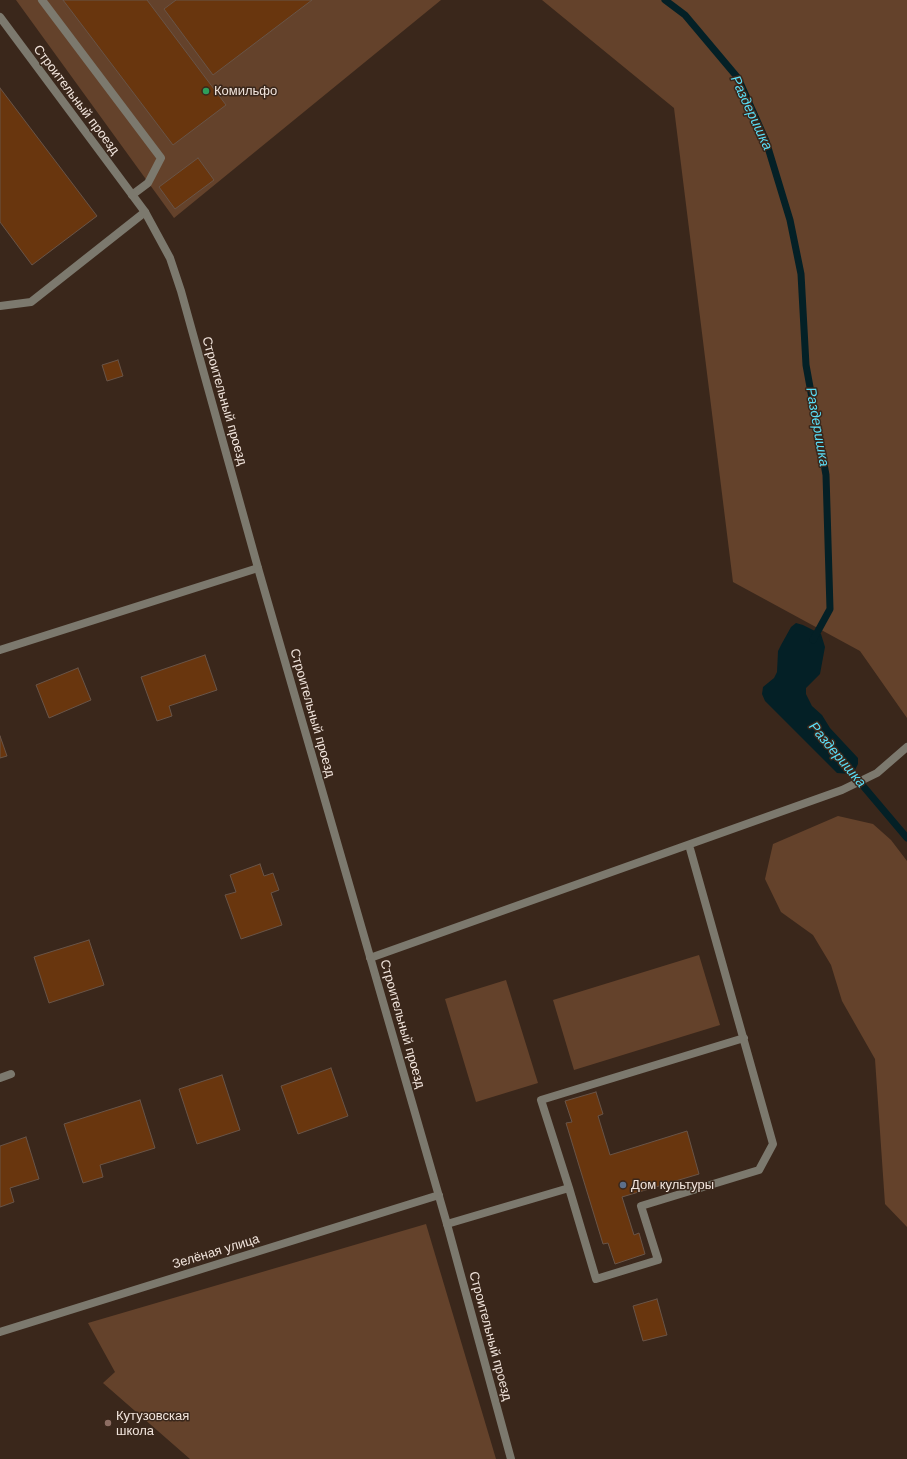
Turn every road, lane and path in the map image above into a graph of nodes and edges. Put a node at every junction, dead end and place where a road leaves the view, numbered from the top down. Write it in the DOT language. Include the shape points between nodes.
graph roads {
  1 [pos="42,0"];
  2 [pos="0,17"];
  3 [pos="132,195"];
  4 [pos="145,212"];
  5 [pos="0,306"];
  6 [pos="258,568"];
  7 [pos="0,650"];
  8 [pos="907,746"];
  9 [pos="688,845"];
  10 [pos="370,958"];
  11 [pos="744,1038"];
  12 [pos="11,1074"];
  13 [pos="0,1078"];
  14 [pos="569,1188"];
  15 [pos="439,1195"];
  16 [pos="447,1224"];
  17 [pos="0,1332"];
  18 [pos="510,1459"];
  1 -- 3 [label="street" via="161,158 148,182"];
  2 -- 3 [label="street, Строительный проезд"];
  3 -- 4 [label="street, Строительный проезд"];
  4 -- 5 [label="street" via="31,302"];
  4 -- 6 [label="street, Строительный проезд" via="170,258 181,291"];
  6 -- 7 [label="street"];
  6 -- 10 [label="street, Строительный проезд"];
  8 -- 9 [label="street" via="878,773 842,790"];
  9 -- 10 [label="street"];
  9 -- 11 [label="street"];
  10 -- 15 [label="street, Строительный проезд"];
  11 -- 14 [label="street" via="541,1100"];
  11 -- 14 [label="street" via="773,1144 759,1170 641,1206 658,1260 596,1279"];
  12 -- 13 [label="street"];
  14 -- 16 [label="street"];
  15 -- 16 [label="street, Строительный проезд"];
  15 -- 17 [label="street, Зелёная улица"];
  16 -- 18 [label="street, Строительный проезд"];
}
